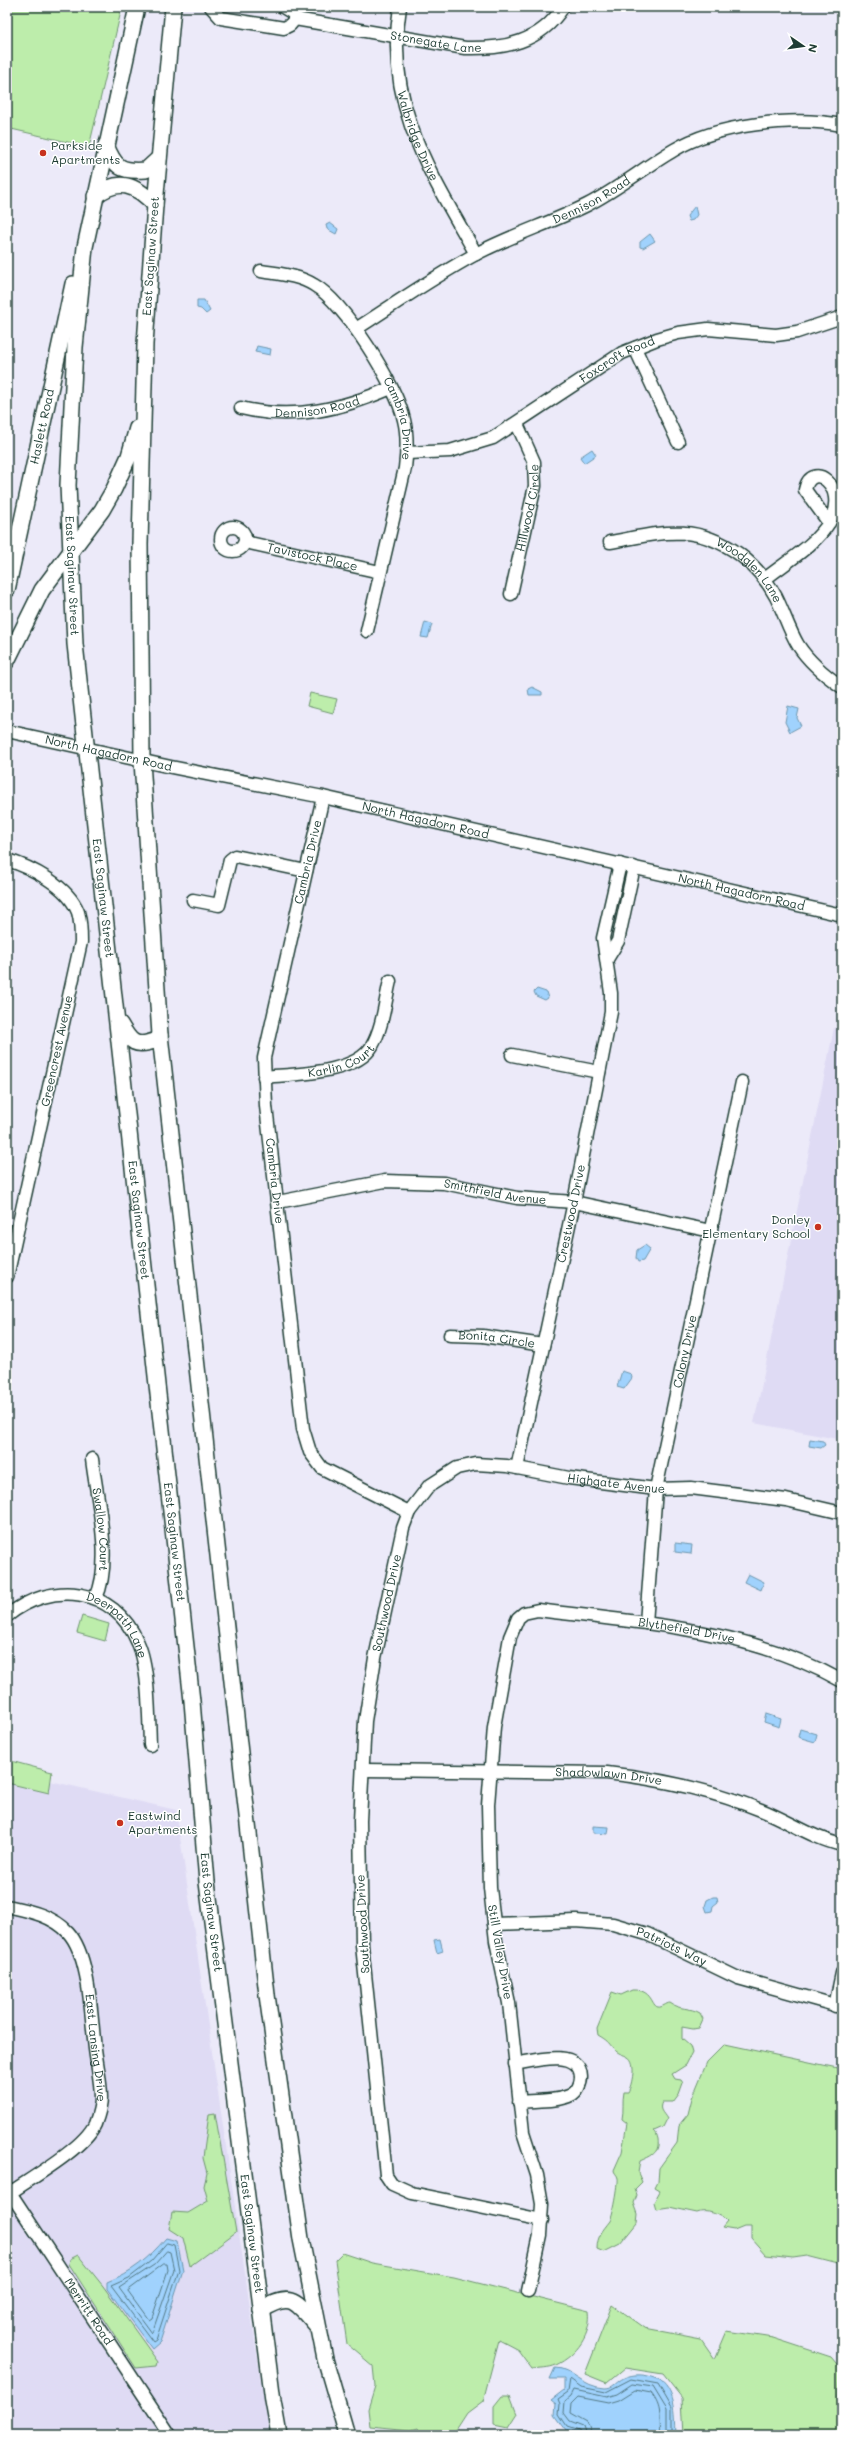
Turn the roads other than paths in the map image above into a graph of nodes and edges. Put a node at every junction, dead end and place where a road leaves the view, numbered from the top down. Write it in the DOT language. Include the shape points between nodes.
graph roads {
  1 [pos="137,7"];
  2 [pos="174,7"];
  3 [pos="211,7"];
  4 [pos="283,7"];
  5 [pos="400,7"];
  6 [pos="563,7"];
  7 [pos="295,19"];
  8 [pos="398,38"];
  9 [pos="842,124"];
  10 [pos="106,145"];
  11 [pos="158,158"];
  12 [pos="95,196"];
  13 [pos="154,205"];
  14 [pos="476,254"];
  15 [pos="83,266"];
  16 [pos="261,271"];
  17 [pos="842,317"];
  18 [pos="356,329"];
  19 [pos="635,348"];
  20 [pos="391,388"];
  21 [pos="144,392"];
  22 [pos="241,408"];
  23 [pos="517,424"];
  24 [pos="678,442"];
  25 [pos="407,453"];
  26 [pos="829,523"];
  27 [pos="245,542"];
  28 [pos="610,542"];
  29 [pos="70,550"];
  30 [pos="380,572"];
  31 [pos="765,579"];
  32 [pos="7,590"];
  33 [pos="511,594"];
  34 [pos="366,631"];
  35 [pos="7,661"];
  36 [pos="842,687"];
  37 [pos="7,731"];
  38 [pos="88,748"];
  39 [pos="142,761"];
  40 [pos="323,797"];
  41 [pos="7,860"];
  42 [pos="620,864"];
  43 [pos="634,867"];
  44 [pos="306,871"];
  45 [pos="194,900"];
  46 [pos="842,915"];
  47 [pos="607,959"];
  48 [pos="390,981"];
  49 [pos="118,1021"];
  50 [pos="160,1035"];
  51 [pos="512,1055"];
  52 [pos="599,1072"];
  53 [pos="264,1078"];
  54 [pos="742,1082"];
  55 [pos="278,1202"];
  56 [pos="574,1202"];
  57 [pos="711,1231"];
  58 [pos="8,1269"];
  59 [pos="450,1335"];
  60 [pos="543,1345"];
  61 [pos="92,1460"];
  62 [pos="517,1468"];
  63 [pos="656,1489"];
  64 [pos="409,1512"];
  65 [pos="842,1513"];
  66 [pos="96,1598"];
  67 [pos="524,1613"];
  68 [pos="7,1616"];
  69 [pos="646,1623"];
  70 [pos="842,1681"];
  71 [pos="150,1745"];
  72 [pos="364,1770"];
  73 [pos="489,1772"];
  74 [pos="842,1845"];
  75 [pos="7,1906"];
  76 [pos="494,1924"];
  77 [pos="842,1973"];
  78 [pos="838,2007"];
  79 [pos="515,2064"];
  80 [pos="519,2102"];
  81 [pos="9,2190"];
  82 [pos="542,2220"];
  83 [pos="528,2291"];
  84 [pos="261,2310"];
  85 [pos="318,2326"];
  86 [pos="170,2435"];
  87 [pos="279,2435"];
  88 [pos="347,2435"];
  1 -- 10 [label="main road, East Saginaw Street"];
  2 -- 11 [label="main road, East Saginaw Street"];
  3 -- 7 [label="street" via="221,18 284,28"];
  4 -- 7 [label="street" via="293,13"];
  5 -- 8 [label="street, Walbridge Drive"];
  6 -- 8 [label="street, Stonegate Lane" via="548,24 523,40 505,47 465,48"];
  7 -- 8 [label="street, Stonegate Lane"];
  8 -- 14 [label="street, Walbridge Drive" via="398,68 412,132 432,177"];
  9 -- 14 [label="street, Dennison Road" via="757,124 709,134 675,149 598,199 564,217"];
  10 -- 11 [label="main road" via="112,161 120,168 146,170"];
  10 -- 12 [label="main road, East Saginaw Street"];
  11 -- 13 [label="main road, East Saginaw Street"];
  12 -- 13 [label="main road" via="108,187 118,185 137,188"];
  12 -- 15 [label="main road, East Saginaw Street"];
  13 -- 21 [label="main road, East Saginaw Street"];
  14 -- 18 [label="street, Dennison Road"];
  15 -- 29 [label="main road, East Saginaw Street" via="71,415 68,485"];
  15 -- 32 [label="main road, Haslett Road" via="74,276"];
  16 -- 18 [label="street, Cambria Drive" via="286,275 314,285 331,297"];
  17 -- 19 [label="street, Foxcroft Road" via="797,332 762,336 723,329 694,330 664,337"];
  18 -- 20 [label="street, Cambria Drive"];
  19 -- 23 [label="street, Foxcroft Road" via="622,353"];
  19 -- 24 [label="street"];
  20 -- 22 [label="street, Dennison Road" via="338,408 284,415"];
  20 -- 25 [label="street, Cambria Drive" via="404,420"];
  21 -- 29 [label="main road" via="137,427 123,471 102,510"];
  21 -- 39 [label="main road, East Saginaw Street" via="140,544"];
  23 -- 25 [label="street, Foxcroft Road" via="478,444 450,451"];
  23 -- 33 [label="street, Hillwood Circle" via="534,462 535,486"];
  25 -- 30 [label="street, Cambria Drive"];
  26 -- 31 [label="street" via="818,537"];
  27 -- 30 [label="street, Tavistock Place"];
  28 -- 31 [label="street, Woodglen Lane" via="662,533 700,534 728,547 748,561"];
  29 -- 35 [label="main road" via="42,590"];
  29 -- 38 [label="main road, East Saginaw Street" via="75,644"];
  30 -- 34 [label="street, Cambria Drive"];
  31 -- 36 [label="street, Woodglen Lane" via="798,645 828,677"];
  37 -- 38 [label="street, North Hagadorn Road"];
  38 -- 39 [label="street, North Hagadorn Road"];
  38 -- 49 [label="main road, East Saginaw Street"];
  39 -- 40 [label="street, North Hagadorn Road"];
  39 -- 50 [label="main road, East Saginaw Street"];
  40 -- 42 [label="street, North Hagadorn Road"];
  40 -- 44 [label="street, Cambria Drive"];
  41 -- 58 [label="street, Greencrest Avenue" via="31,870 59,889 73,904 82,927 81,942"];
  42 -- 43 [label="street, North Hagadorn Road"];
  42 -- 47 [label="street, Crestwood Drive" via="603,938"];
  43 -- 46 [label="street, North Hagadorn Road"];
  43 -- 47 [label="street" via="618,941"];
  44 -- 45 [label="street" via="236,856 230,860 219,905"];
  44 -- 53 [label="street, Cambria Drive" via="264,1058"];
  47 -- 52 [label="street, Crestwood Drive" via="611,1012"];
  48 -- 53 [label="street, Karlin Court" via="376,1038 365,1054 338,1068"];
  49 -- 50 [label="main road" via="128,1039 136,1044 145,1045 157,1040"];
  49 -- 84 [label="main road, East Saginaw Street" via="191,1693 207,1882"];
  50 -- 85 [label="main road, East Saginaw Street" via="267,1995 301,2239"];
  51 -- 52 [label="street"];
  52 -- 56 [label="street, Crestwood Drive"];
  53 -- 55 [label="street, Cambria Drive"];
  54 -- 57 [label="street, Colony Drive"];
  55 -- 56 [label="street, Smithfield Avenue" via="385,1181 444,1183 517,1198"];
  55 -- 64 [label="street, Cambria Drive" via="303,1428 310,1452 322,1468"];
  56 -- 57 [label="street, Smithfield Avenue"];
  56 -- 60 [label="street, Crestwood Drive"];
  57 -- 63 [label="street, Colony Drive"];
  59 -- 60 [label="street, Bonita Circle" via="483,1336"];
  60 -- 62 [label="street, Crestwood Drive"];
  61 -- 66 [label="street, Swallow Court" via="104,1563 103,1583"];
  62 -- 63 [label="street, Highgate Avenue" via="569,1478"];
  62 -- 64 [label="street, Highgate Avenue" via="484,1464 457,1468 429,1486"];
  63 -- 65 [label="street, Highgate Avenue" via="691,1488 769,1498"];
  63 -- 69 [label="street, Colony Drive"];
  64 -- 72 [label="street, Southwood Drive" via="403,1528 375,1658 366,1721"];
  66 -- 68 [label="street, Deerpath Lane" via="71,1593 49,1594 30,1601"];
  66 -- 71 [label="street, Deerpath Lane" via="122,1619 138,1642 144,1667"];
  67 -- 69 [label="street, Blythefield Drive" via="538,1610"];
  67 -- 73 [label="street, Still Valley Drive" via="515,1624 505,1658"];
  69 -- 70 [label="street, Blythefield Drive" via="736,1639 821,1669"];
  72 -- 73 [label="street, Shadowlawn Drive"];
  72 -- 82 [label="street, Southwood Drive" via="360,1826 362,1945 386,2174 392,2184 412,2193"];
  73 -- 74 [label="street, Shadowlawn Drive" via="608,1773 675,1784 762,1810 819,1838"];
  73 -- 76 [label="street, Still Valley Drive" via="488,1841"];
  75 -- 81 [label="street, East Lansing Drive" via="33,1912 51,1920 68,1932 77,1946 89,2000 101,2098 98,2117 89,2134"];
  76 -- 78 [label="street, Patriots Way" via="576,1921 613,1924 647,1934 738,1978"];
  76 -- 79 [label="street, Still Valley Drive" via="509,2003"];
  77 -- 78 [label="street"];
  79 -- 80 [label="street, Still Valley Drive"];
  79 -- 80 [label="street" via="568,2059 577,2066 581,2075 578,2088 570,2096"];
  80 -- 82 [label="street, Still Valley Drive" via="523,2132 541,2191"];
  81 -- 86 [label="street, Merritt Road"];
  82 -- 83 [label="street, Still Valley Drive"];
  84 -- 85 [label="main road" via="282,2299 290,2300"];
  84 -- 87 [label="main road, East Saginaw Street"];
  85 -- 88 [label="main road, East Saginaw Street"];
}
